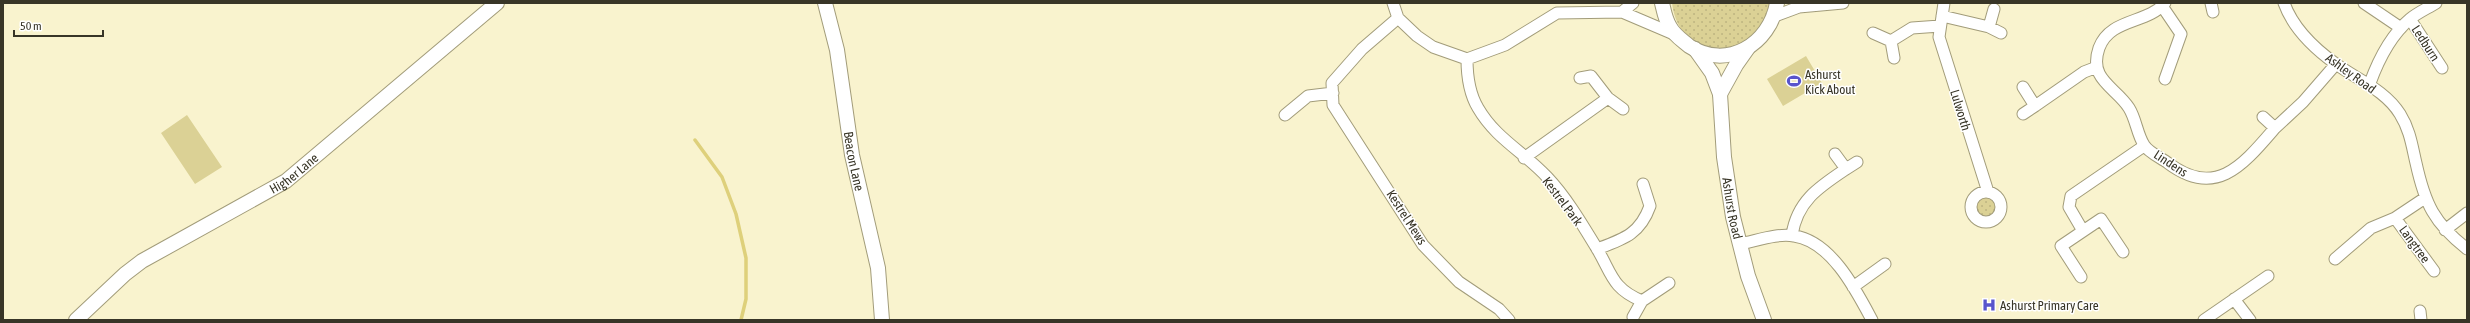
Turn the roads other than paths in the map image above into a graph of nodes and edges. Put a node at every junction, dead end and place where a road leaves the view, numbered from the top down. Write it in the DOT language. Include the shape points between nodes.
graph roads {
  1 [pos="497,3"];
  2 [pos="825,3"];
  3 [pos="1393,3"];
  4 [pos="1632,3"];
  5 [pos="1662,3"];
  6 [pos="1944,3"];
  7 [pos="2284,3"];
  8 [pos="2364,3"];
  9 [pos="2436,3"];
  10 [pos="1816,4"];
  11 [pos="1840,4"];
  12 [pos="2163,4"];
  13 [pos="1556,8"];
  14 [pos="1994,9"];
  15 [pos="1776,10"];
  16 [pos="1622,12"];
  17 [pos="1398,18"];
  18 [pos="2410,19"];
  19 [pos="1941,21"];
  20 [pos="1989,27"];
  21 [pos="2401,28"];
  22 [pos="1873,33"];
  23 [pos="2001,33"];
  24 [pos="1676,35"];
  25 [pos="1891,41"];
  26 [pos="1749,47"];
  27 [pos="1695,49"];
  28 [pos="1467,58"];
  29 [pos="1894,58"];
  30 [pos="2336,64"];
  31 [pos="2097,67"];
  32 [pos="2442,68"];
  33 [pos="1580,78"];
  34 [pos="2165,79"];
  35 [pos="2370,83"];
  36 [pos="2023,87"];
  37 [pos="1333,93"];
  38 [pos="1608,98"];
  39 [pos="1721,100"];
  40 [pos="2035,106"];
  41 [pos="1623,109"];
  42 [pos="2024,114"];
  43 [pos="1285,115"];
  44 [pos="2263,117"];
  45 [pos="2275,128"];
  46 [pos="2144,146"];
  47 [pos="1836,154"];
  48 [pos="1524,158"];
  49 [pos="1857,162"];
  50 [pos="1846,169"];
  51 [pos="1643,184"];
  52 [pos="1988,192"];
  53 [pos="2425,198"];
  54 [pos="2467,213"];
  55 [pos="2396,218"];
  56 [pos="2445,230"];
  57 [pos="2083,231"];
  58 [pos="1792,235"];
  59 [pos="1739,244"];
  60 [pos="1598,249"];
  61 [pos="2467,249"];
  62 [pos="2123,252"];
  63 [pos="2335,259"];
  64 [pos="1885,264"];
  65 [pos="2434,270"];
  66 [pos="2268,276"];
  67 [pos="2081,277"];
  68 [pos="1669,284"];
  69 [pos="1853,287"];
  70 [pos="2234,299"];
  71 [pos="1642,301"];
  72 [pos="1633,317"];
  73 [pos="76,320"];
  74 [pos="882,320"];
  75 [pos="1509,320"];
  76 [pos="1764,320"];
  77 [pos="1872,320"];
  78 [pos="2204,320"];
  79 [pos="2250,320"];
  1 -- 73 [label="street, Higher Lane" via="286,181 142,261"];
  2 -- 74 [label="street, Beacon Lane" via="837,50 852,155 878,268"];
  3 -- 17 [label="street"];
  4 -- 16 [label="street"];
  5 -- 24 [label="street" via="1665,17"];
  6 -- 19 [label="street, Lulworth"];
  7 -- 30 [label="street, Ashley Road" via="2288,14 2306,38"];
  8 -- 21 [label="street, Ledburn"];
  9 -- 18 [label="street, Ledburn"];
  10 -- 11 [label="street"];
  10 -- 15 [label="street"];
  12 -- 31 [label="street" via="2144,17 2110,31 2099,48"];
  12 -- 34 [label="street" via="2181,34"];
  13 -- 16 [label="street"];
  13 -- 28 [label="street" via="1505,45"];
  14 -- 20 [label="street"];
  15 -- 26 [label="street" via="1760,39"];
  16 -- 24 [label="street"];
  17 -- 28 [label="street" via="1433,47"];
  17 -- 37 [label="street" via="1349,63 1332,83"];
  18 -- 21 [label="street, Ledburn"];
  18 -- 32 [label="street, Ledburn"];
  19 -- 20 [label="street"];
  19 -- 25 [label="street" via="1912,28"];
  19 -- 52 [label="street, Lulworth" via="1939,37"];
  20 -- 23 [label="street"];
  21 -- 35 [label="street, Ledburn" via="2390,42"];
  22 -- 25 [label="street"];
  24 -- 27 [label="street"];
  25 -- 29 [label="street"];
  26 -- 27 [label="street" via="1736,53 1722,55"];
  26 -- 39 [label="street" via="1736,65"];
  27 -- 39 [label="street, Ashurst Road" via="1712,73"];
  28 -- 48 [label="street, Kestrel Park" via="1467,80 1477,107 1492,129"];
  30 -- 35 [label="street, Ashley Road"];
  30 -- 45 [label="street, Lindens" via="2303,102"];
  31 -- 40 [label="street" via="2084,72"];
  31 -- 46 [label="street, Lindens" via="2104,82 2129,107"];
  33 -- 38 [label="street" via="1590,76"];
  35 -- 53 [label="street, Ashley Road" via="2400,113 2412,140"];
  36 -- 40 [label="street"];
  37 -- 43 [label="street" via="1308,96"];
  37 -- 75 [label="street, Kestrel Mews" via="1333,105 1423,245 1459,282 1499,309"];
  38 -- 41 [label="street"];
  38 -- 48 [label="street"];
  39 -- 59 [label="street, Ashurst Road" via="1730,199"];
  40 -- 42 [label="street"];
  44 -- 45 [label="street"];
  45 -- 46 [label="street, Lindens" via="2234,170 2210,178 2196,179 2179,171"];
  46 -- 57 [label="street, Lindens" via="2071,196 2069,207"];
  47 -- 50 [label="street"];
  48 -- 60 [label="street, Kestrel Park" via="1547,177"];
  49 -- 50 [label="street"];
  50 -- 58 [label="street" via="1811,193 1795,222"];
  51 -- 60 [label="street" via="1650,206 1644,223 1624,239"];
  53 -- 55 [label="street"];
  53 -- 56 [label="street, Ashley Road" via="2436,221"];
  54 -- 56 [label="street"];
  55 -- 63 [label="street" via="2371,228"];
  55 -- 65 [label="street, Langtree"];
  56 -- 61 [label="street, Ashley Road"];
  57 -- 62 [label="street" via="2101,219"];
  57 -- 67 [label="street" via="2061,246"];
  58 -- 59 [label="street"];
  58 -- 69 [label="street" via="1803,238 1828,253"];
  59 -- 76 [label="street, Ashurst Road"];
  60 -- 71 [label="street, Kestrel Park" via="1616,283 1626,294"];
  64 -- 69 [label="street"];
  66 -- 70 [label="street"];
  68 -- 71 [label="street"];
  69 -- 77 [label="street"];
  70 -- 78 [label="street"];
  70 -- 79 [label="street"];
  71 -- 72 [label="street"];
}
